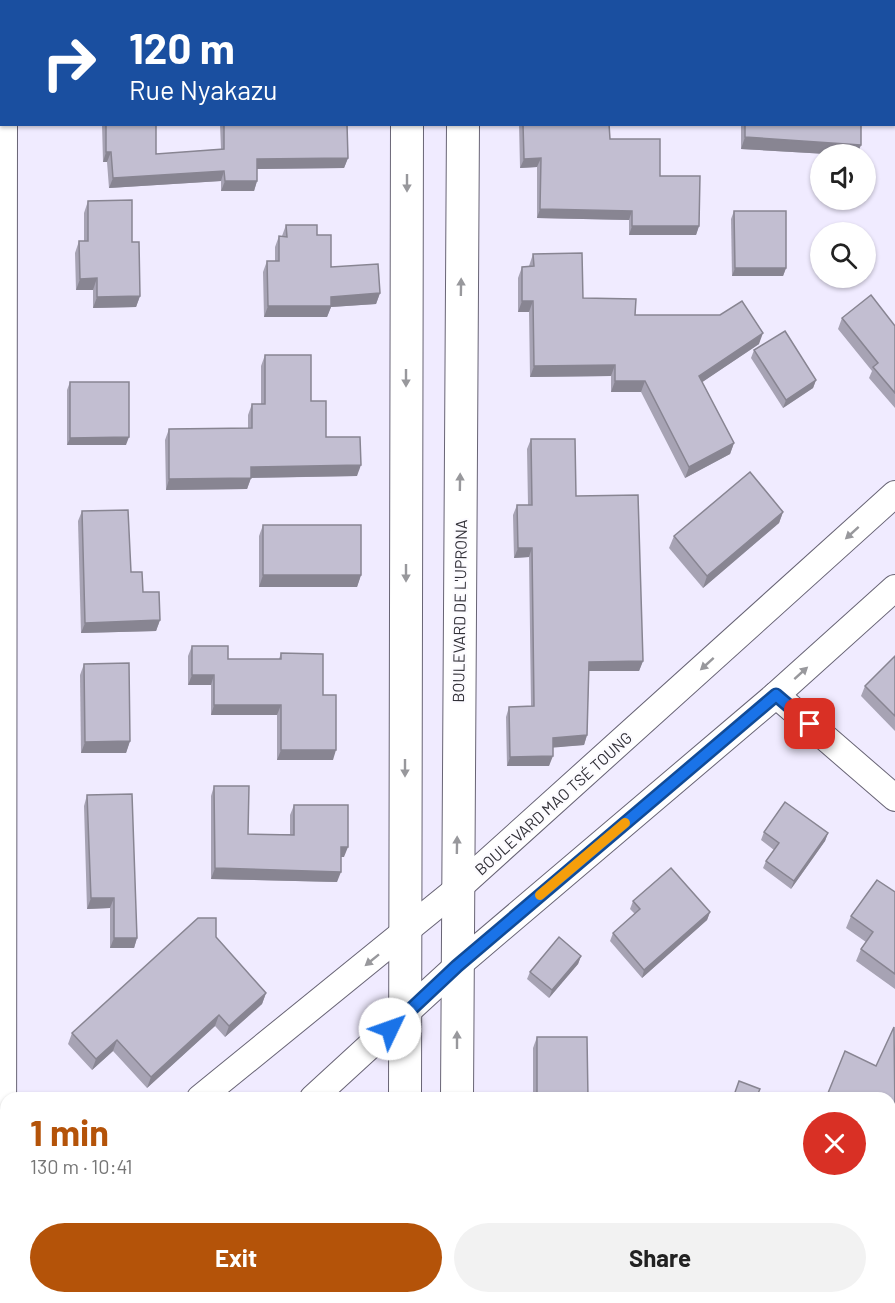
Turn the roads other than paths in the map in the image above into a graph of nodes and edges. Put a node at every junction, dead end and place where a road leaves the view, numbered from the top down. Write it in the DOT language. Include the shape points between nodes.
graph roads {
  1 [pos="4,126"];
  2 [pos="407,126"];
  3 [pos="463,126"];
  4 [pos="895,494"];
  5 [pos="895,588"];
  6 [pos="776,695"];
  7 [pos="895,798"];
  8 [pos="456,890"];
  9 [pos="405,934"];
  10 [pos="457,966"];
  11 [pos="405,1016"];
  12 [pos="3,1092"];
  13 [pos="208,1092"];
  14 [pos="321,1092"];
  15 [pos="405,1092"];
  16 [pos="457,1092"];
  1 -- 12 [label="street"];
  2 -- 9 [label="street, one-way"];
  8 -- 3 [label="street, BOULEVARD DE L'UPRONA, one-way"];
  4 -- 8 [label="street, BOULEVARD MAO TSÉ TOUNG, one-way"];
  6 -- 5 [label="street, one-way"];
  6 -- 7 [label="street"];
  6 -- 10 [label="street"];
  8 -- 9 [label="street, BOULEVARD MAO TSÉ TOUNG"];
  8 -- 10 [label="street, BOULEVARD DE L'UPRONA"];
  9 -- 11 [label="street"];
  9 -- 13 [label="street, BOULEVARD MAO TSÉ TOUNG, one-way"];
  10 -- 11 [label="street"];
  16 -- 10 [label="street, BOULEVARD DE L'UPRONA, one-way"];
  11 -- 14 [label="street"];
  11 -- 15 [label="street"];
}
